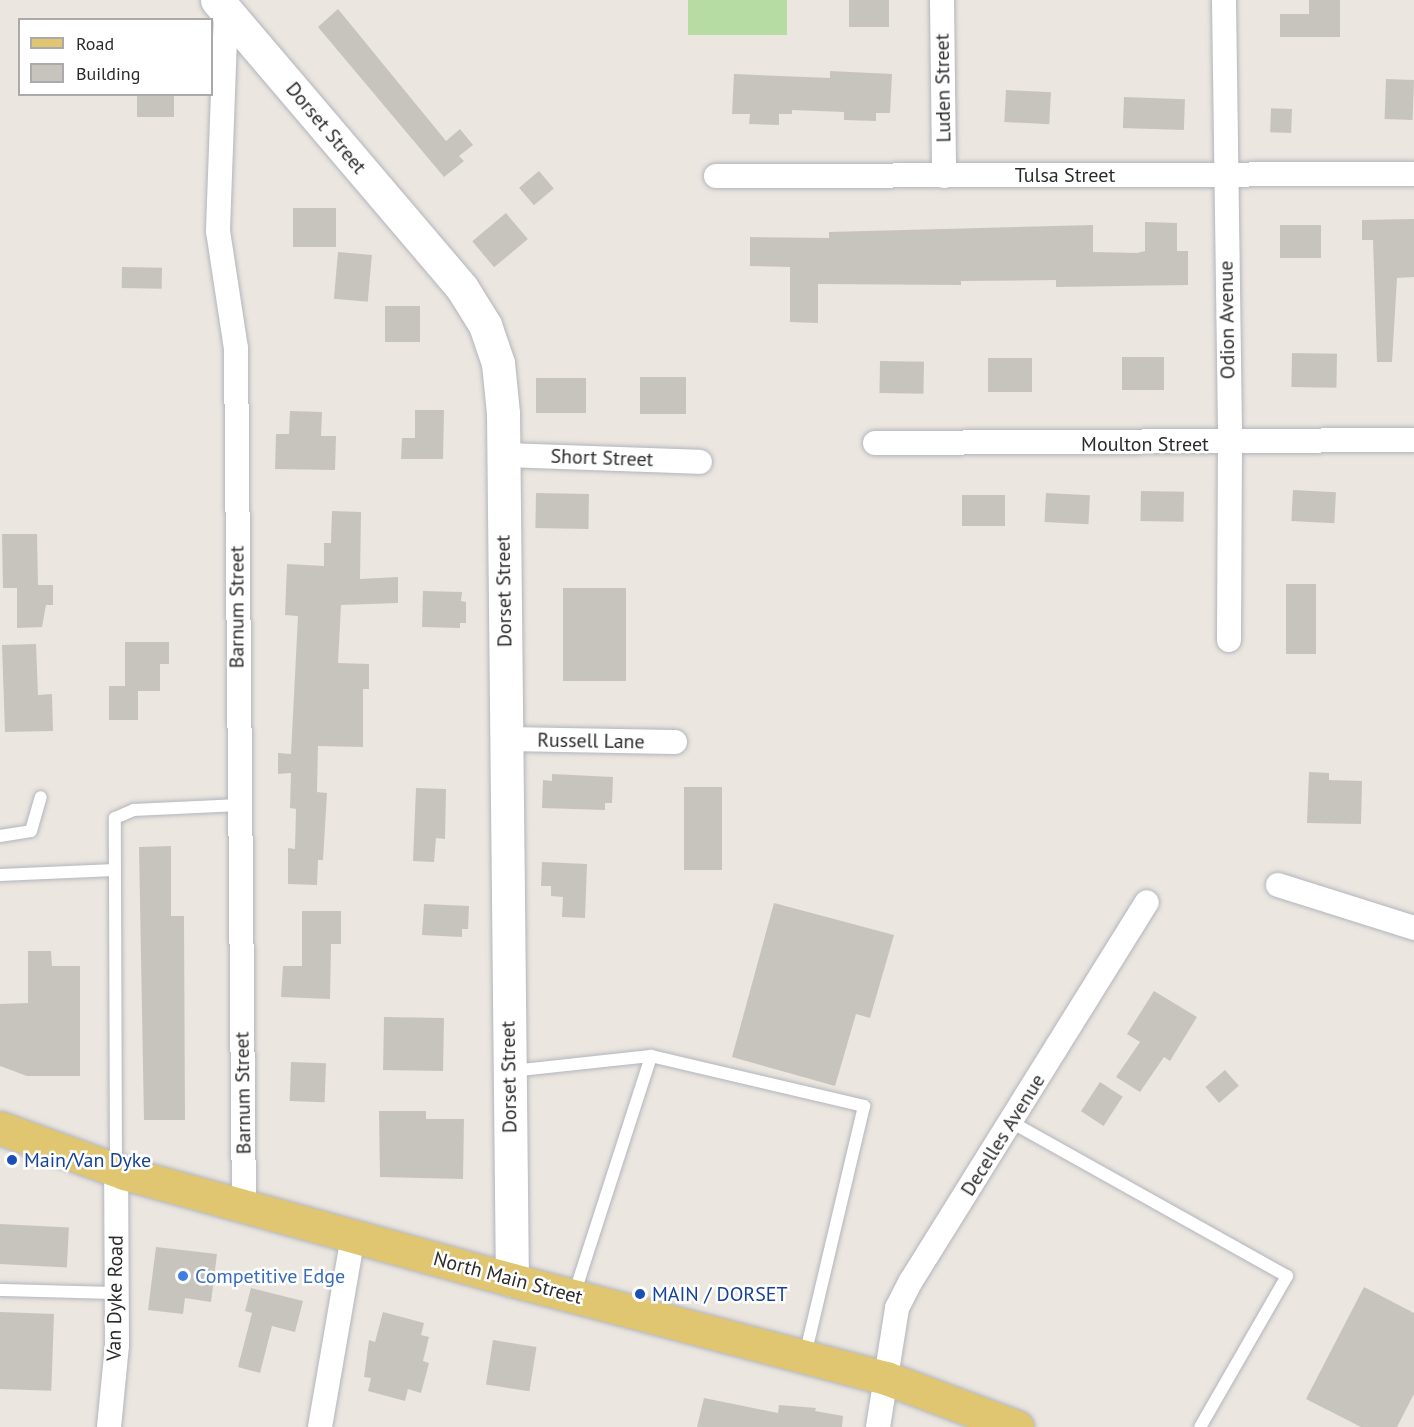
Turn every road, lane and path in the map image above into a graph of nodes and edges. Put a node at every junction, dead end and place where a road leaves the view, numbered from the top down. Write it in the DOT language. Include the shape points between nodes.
graph roads {
  1 [pos="942,0"];
  2 [pos="1224,0"];
  3 [pos="221,5"];
  4 [pos="1224,174"];
  5 [pos="1414,174"];
  6 [pos="716,176"];
  7 [pos="944,176"];
  8 [pos="1414,440"];
  9 [pos="875,443"];
  10 [pos="1230,444"];
  11 [pos="503,455"];
  12 [pos="700,462"];
  13 [pos="1228,640"];
  14 [pos="506,739"];
  15 [pos="675,742"];
  16 [pos="40,797"];
  17 [pos="239,805"];
  18 [pos="0,836"];
  19 [pos="114,870"];
  20 [pos="0,875"];
  21 [pos="1278,885"];
  22 [pos="1147,902"];
  23 [pos="1414,928"];
  24 [pos="651,1056"];
  25 [pos="509,1071"];
  26 [pos="1011,1122"];
  27 [pos="0,1128"];
  28 [pos="116,1170"];
  29 [pos="244,1205"];
  30 [pos="353,1235"];
  31 [pos="512,1281"];
  32 [pos="0,1290"];
  33 [pos="117,1293"];
  34 [pos="574,1297"];
  35 [pos="805,1357"];
  36 [pos="886,1378"];
  37 [pos="109,1427"];
  38 [pos="320,1427"];
  39 [pos="878,1427"];
  40 [pos="1017,1427"];
  41 [pos="1200,1427"];
  1 -- 7 [label="street, Luden Street"];
  2 -- 4 [label="street, Odion Avenue"];
  3 -- 11 [label="street, Dorset Street" via="476,307 498,363"];
  3 -- 17 [label="street, Barnum Street" via="219,244 236,348"];
  4 -- 5 [label="street, Tulsa Street"];
  4 -- 7 [label="street, Tulsa Street"];
  4 -- 10 [label="street, Odion Avenue"];
  6 -- 7 [label="street, Tulsa Street"];
  8 -- 10 [label="street, Moulton Street"];
  9 -- 10 [label="street, Moulton Street"];
  10 -- 13 [label="street, Odion Avenue"];
  11 -- 12 [label="street, Short Street"];
  11 -- 14 [label="street, Dorset Street"];
  14 -- 15 [label="street, Russell Lane"];
  14 -- 25 [label="street, Dorset Street"];
  16 -- 18 [label="lane" via="31,831"];
  17 -- 19 [label="lane" via="123,812 115,818"];
  17 -- 29 [label="street, Barnum Street"];
  19 -- 20 [label="lane"];
  19 -- 28 [label="lane"];
  21 -- 23 [label="street"];
  22 -- 26 [label="street, Decelles Avenue"];
  24 -- 25 [label="lane"];
  24 -- 34 [label="lane"];
  24 -- 35 [label="lane" via="864,1106"];
  25 -- 31 [label="street, Dorset Street"];
  26 -- 36 [label="street, Decelles Avenue" via="897,1308"];
  26 -- 41 [label="lane" via="1287,1276"];
  27 -- 28 [label="main road, North Main Street"];
  28 -- 29 [label="main road, North Main Street"];
  28 -- 33 [label="street, Van Dyke Road"];
  29 -- 30 [label="main road, North Main Street"];
  30 -- 31 [label="main road, North Main Street"];
  30 -- 38 [label="street"];
  31 -- 34 [label="main road, North Main Street"];
  32 -- 33 [label="lane"];
  33 -- 37 [label="street, Van Dyke Road" via="117,1345"];
  34 -- 35 [label="main road, North Main Street"];
  35 -- 36 [label="main road, North Main Street"];
  36 -- 39 [label="street, Decelles Avenue"];
  36 -- 40 [label="main road, North Main Street"];
}
